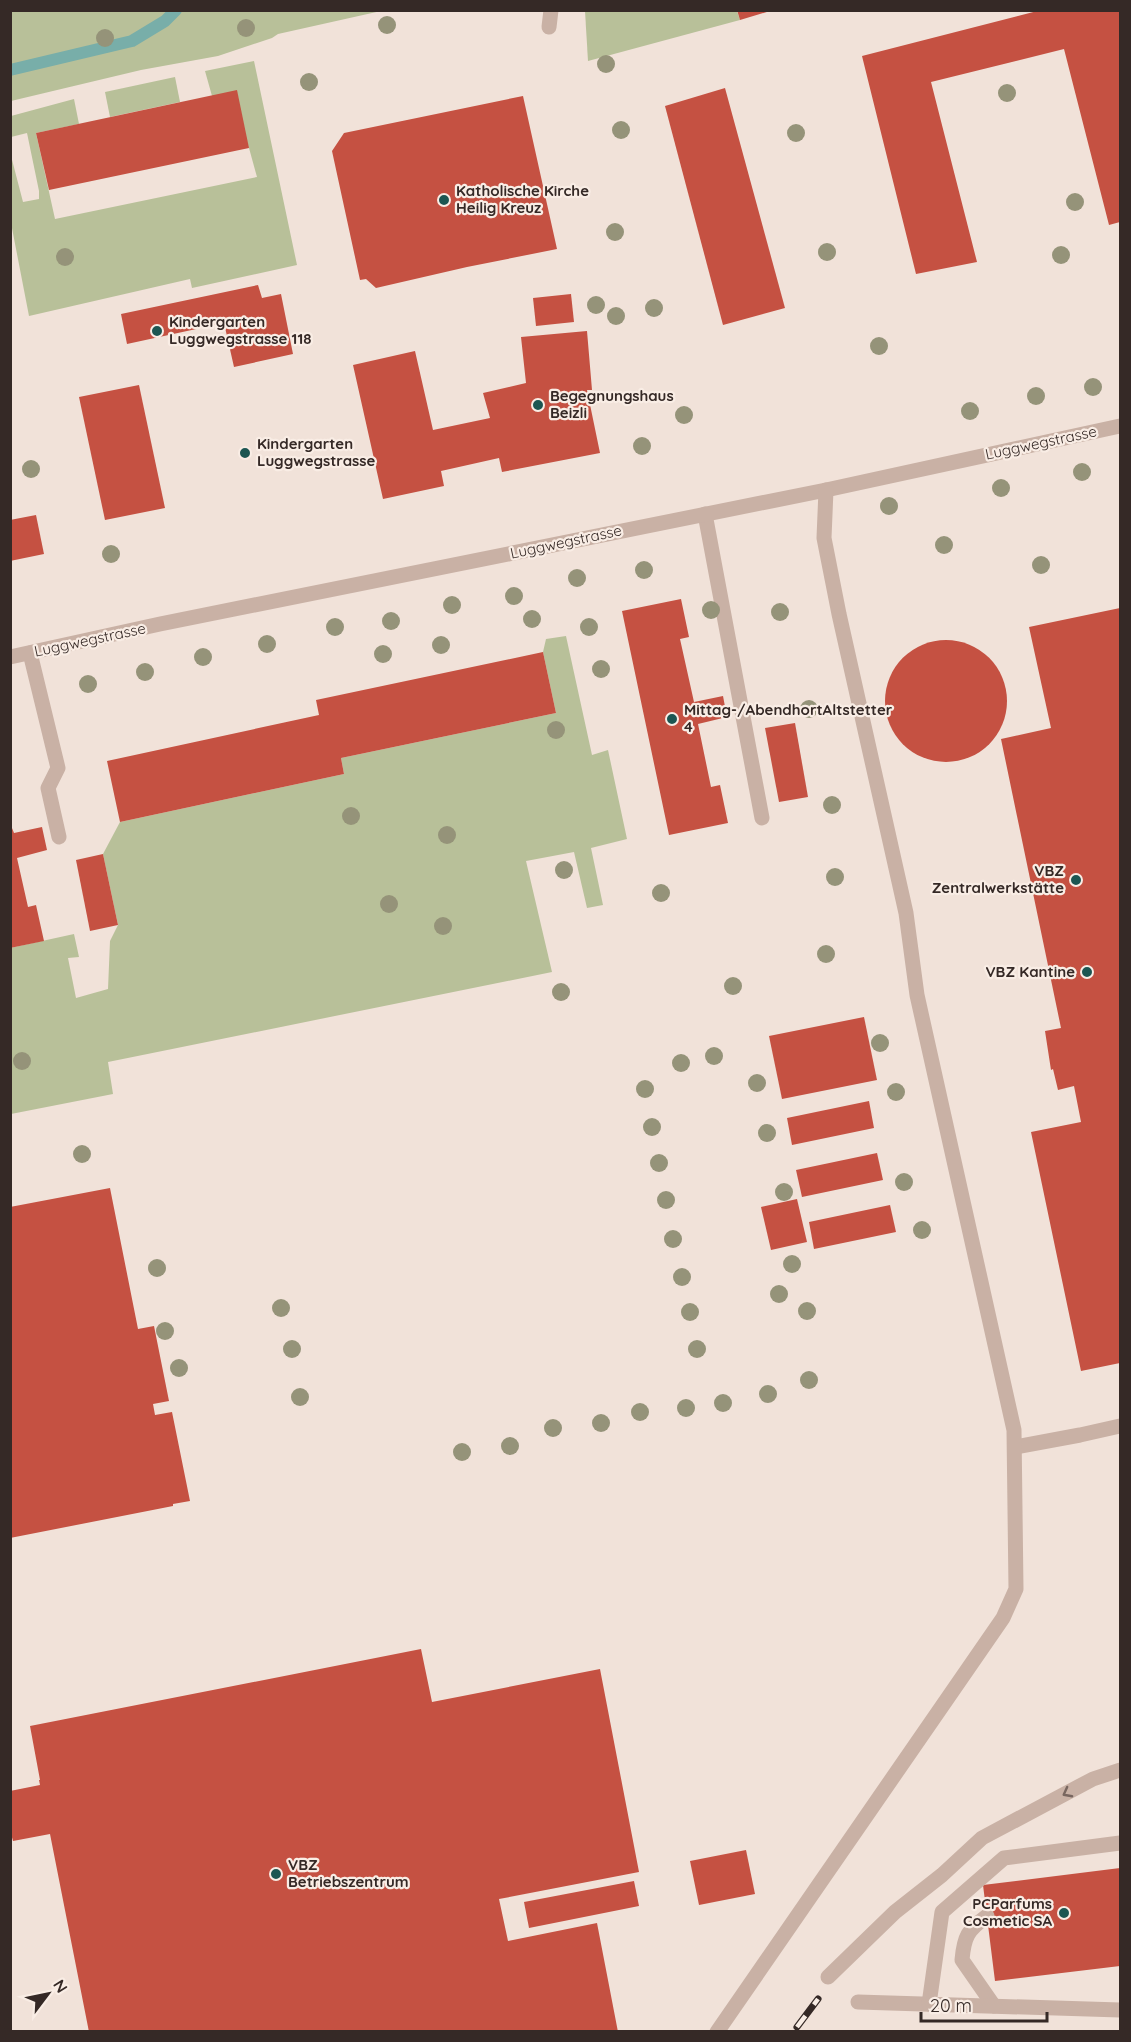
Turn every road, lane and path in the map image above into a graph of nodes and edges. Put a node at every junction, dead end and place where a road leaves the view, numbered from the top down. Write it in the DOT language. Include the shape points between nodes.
graph roads {
  1 [pos="552,10"];
  2 [pos="549,27"];
  3 [pos="1120,426"];
  4 [pos="826,490"];
  5 [pos="705,514"];
  6 [pos="30,653"];
  7 [pos="10,657"];
  8 [pos="762,818"];
  9 [pos="59,837"];
  10 [pos="1120,1426"];
  11 [pos="1015,1447"];
  12 [pos="1120,1770"];
  13 [pos="1120,1843"];
  14 [pos="987,1916"];
  15 [pos="828,1977"];
  16 [pos="858,2002"];
  17 [pos="929,2004"];
  18 [pos="994,2006"];
  19 [pos="1120,2010"];
  20 [pos="717,2031"];
  1 -- 2 [label="street"];
  3 -- 4 [label="street, Luggwegstrasse"];
  4 -- 5 [label="street, Luggwegstrasse"];
  4 -- 11 [label="street" via="825,538 838,614 906,913 917,994"];
  5 -- 6 [label="street, Luggwegstrasse"];
  5 -- 8 [label="street"];
  6 -- 7 [label="street, Luggwegstrasse"];
  6 -- 9 [label="street" via="58,768 48,788"];
  10 -- 11 [label="street"];
  11 -- 20 [label="street" via="1016,1589 1003,1618"];
  12 -- 15 [label="street, one-way" via="1093,1779 982,1838 895,1912"];
  13 -- 17 [label="street" via="1004,1858 942,1912"];
  14 -- 18 [label="street" via="971,1928 964,1941 962,1960"];
  16 -- 17 [label="street"];
  17 -- 18 [label="street"];
  18 -- 19 [label="street"];
}
